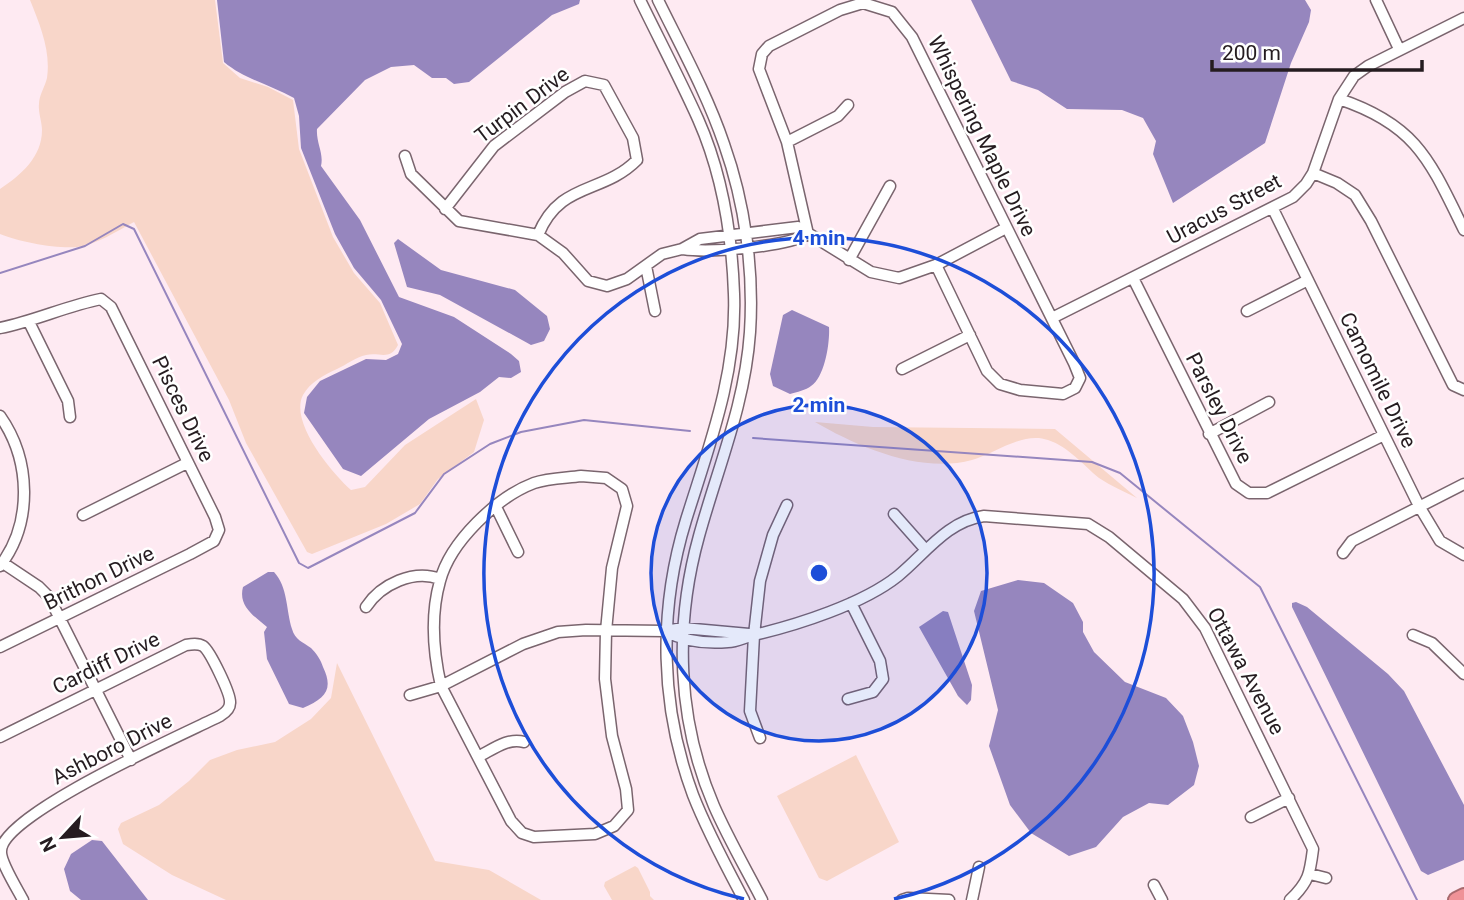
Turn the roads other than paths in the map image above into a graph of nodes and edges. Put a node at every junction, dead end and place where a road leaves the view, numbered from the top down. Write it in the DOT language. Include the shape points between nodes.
graph roads {
  1 [pos="640,0"];
  2 [pos="658,0"];
  3 [pos="1376,0"];
  4 [pos="864,2"];
  5 [pos="1464,18"];
  6 [pos="1399,49"];
  7 [pos="686,57"];
  8 [pos="672,64"];
  9 [pos="1339,99"];
  10 [pos="848,105"];
  11 [pos="787,142"];
  12 [pos="405,156"];
  13 [pos="1313,173"];
  14 [pos="890,186"];
  15 [pos="445,209"];
  16 [pos="1273,209"];
  17 [pos="1006,228"];
  18 [pos="1464,230"];
  19 [pos="745,233"];
  20 [pos="808,234"];
  21 [pos="538,235"];
  22 [pos="729,235"];
  23 [pos="747,246"];
  24 [pos="730,248"];
  25 [pos="682,249"];
  26 [pos="849,260"];
  27 [pos="936,265"];
  28 [pos="646,266"];
  29 [pos="1133,278"];
  30 [pos="1308,280"];
  31 [pos="655,311"];
  32 [pos="1247,311"];
  33 [pos="1052,318"];
  34 [pos="29,323"];
  35 [pos="0,328"];
  36 [pos="970,335"];
  37 [pos="902,369"];
  38 [pos="1464,390"];
  39 [pos="1269,402"];
  40 [pos="0,416"];
  41 [pos="69,417"];
  42 [pos="1209,434"];
  43 [pos="1384,435"];
  44 [pos="187,463"];
  45 [pos="1464,484"];
  46 [pos="495,505"];
  47 [pos="787,505"];
  48 [pos="1419,506"];
  49 [pos="894,514"];
  50 [pos="83,515"];
  51 [pos="214,541"];
  52 [pos="925,550"];
  53 [pos="518,552"];
  54 [pos="1343,553"];
  55 [pos="1464,555"];
  56 [pos="2,565"];
  57 [pos="440,579"];
  58 [pos="851,603"];
  59 [pos="366,607"];
  60 [pos="61,618"];
  61 [pos="682,628"];
  62 [pos="606,631"];
  63 [pos="665,631"];
  64 [pos="754,635"];
  65 [pos="1413,635"];
  66 [pos="682,640"];
  67 [pos="0,647"];
  68 [pos="218,673"];
  69 [pos="1464,674"];
  70 [pos="441,686"];
  71 [pos="96,689"];
  72 [pos="410,695"];
  73 [pos="848,699"];
  74 [pos="0,737"];
  75 [pos="760,738"];
  76 [pos="524,742"];
  77 [pos="478,757"];
  78 [pos="131,760"];
  79 [pos="1289,798"];
  80 [pos="1251,817"];
  81 [pos="742,861"];
  82 [pos="727,867"];
  83 [pos="979,867"];
  84 [pos="1310,874"];
  85 [pos="1326,878"];
  86 [pos="1154,885"];
  87 [pos="1464,896"];
  88 [pos="23,900"];
  89 [pos="744,900"];
  90 [pos="762,900"];
  91 [pos="902,900"];
  92 [pos="949,900"];
  93 [pos="972,900"];
  94 [pos="1162,900"];
  95 [pos="1290,900"];
  96 [pos="1456,900"];
  1 -- 8 [label="street"];
  2 -- 7 [label="street"];
  3 -- 6 [label="street"];
  4 -- 11 [label="street, Whispering Maple Drive" via="839,10 762,54 759,69"];
  4 -- 17 [label="street, Whispering Maple Drive" via="892,12 912,37"];
  5 -- 6 [label="street, Uracus Street"];
  6 -- 9 [label="street, Uracus Street" via="1354,76"];
  7 -- 8 [label="street"];
  7 -- 19 [label="street" via="724,144"];
  8 -- 22 [label="street" via="699,120"];
  9 -- 13 [label="street, Uracus Street"];
  9 -- 18 [label="street" via="1387,120 1413,141 1431,164"];
  10 -- 11 [label="street" via="838,116"];
  11 -- 20 [label="street, Whispering Maple Drive"];
  12 -- 15 [label="street" via="411,174"];
  13 -- 16 [label="street, Uracus Street" via="1293,197"];
  13 -- 38 [label="street" via="1355,195 1453,385"];
  14 -- 26 [label="street"];
  15 -- 21 [label="street" via="459,221"];
  15 -- 21 [label="street, Turpin Drive" via="494,146 575,86 585,81 604,86 633,138 637,160 623,174 569,195 545,219"];
  16 -- 29 [label="street, Uracus Street"];
  16 -- 30 [label="street, Camomile Drive"];
  17 -- 27 [label="street"];
  17 -- 33 [label="street, Whispering Maple Drive"];
  19 -- 20 [label="street" via="798,227"];
  19 -- 22 [label="street"];
  19 -- 23 [label="street"];
  20 -- 23 [label="street"];
  20 -- 26 [label="street"];
  21 -- 28 [label="street" via="588,281 607,286"];
  22 -- 24 [label="street"];
  22 -- 25 [label="street" via="700,239"];
  23 -- 24 [label="street"];
  23 -- 61 [label="street" via="750,321 746,370 691,567"];
  24 -- 25 [label="street"];
  24 -- 63 [label="street" via="733,340 726,386 675,561"];
  25 -- 28 [label="street" via="662,254"];
  26 -- 27 [label="street" via="871,272 899,278"];
  27 -- 36 [label="street, Whispering Maple Drive"];
  28 -- 31 [label="street"];
  29 -- 33 [label="street, Uracus Street"];
  29 -- 42 [label="street, Parsley Drive"];
  30 -- 32 [label="street"];
  30 -- 43 [label="street, Camomile Drive"];
  33 -- 36 [label="street, Whispering Maple Drive" via="1080,378 1075,388 1063,394 1000,384 987,370"];
  34 -- 35 [label="street"];
  34 -- 41 [label="street" via="68,401"];
  34 -- 44 [label="street, Pisces Drive" via="101,299 111,307"];
  36 -- 37 [label="street"];
  39 -- 42 [label="street"];
  40 -- 56 [label="street" via="19,454 24,487 19,528"];
  42 -- 43 [label="street, Parsley Drive" via="1236,484 1249,492 1267,493"];
  43 -- 48 [label="street, Camomile Drive"];
  44 -- 50 [label="street"];
  44 -- 51 [label="street, Pisces Drive" via="215,517 219,530"];
  45 -- 48 [label="street"];
  46 -- 53 [label="street"];
  46 -- 57 [label="street" via="458,545"];
  46 -- 62 [label="street" via="534,483 581,475 606,478 621,489 627,506 612,568"];
  47 -- 64 [label="street" via="760,581"];
  48 -- 54 [label="street" via="1352,541"];
  48 -- 55 [label="street, Camomile Drive" via="1440,541"];
  49 -- 52 [label="street"];
  51 -- 60 [label="street, Brithon Drive"];
  52 -- 58 [label="street, Ottawa Avenue" via="896,578"];
  52 -- 79 [label="street, Ottawa Avenue" via="948,530 984,516 1088,524 1109,537 1183,599 1205,628"];
  56 -- 60 [label="street" via="47,593"];
  57 -- 59 [label="street" via="414,575 375,593"];
  57 -- 70 [label="street" via="432,629"];
  58 -- 64 [label="street, Ottawa Avenue"];
  58 -- 73 [label="street" via="880,661 883,679 873,692"];
  60 -- 67 [label="street, Brithon Drive"];
  60 -- 71 [label="street"];
  61 -- 63 [label="street, Ottawa Avenue"];
  61 -- 64 [label="street, Ottawa Avenue"];
  61 -- 66 [label="street"];
  62 -- 63 [label="street, Ottawa Avenue"];
  62 -- 70 [label="street, Ottawa Avenue" via="558,632 523,644"];
  62 -- 77 [label="street" via="605,679 612,736 628,810 614,826 595,834 534,837 522,833 511,821"];
  63 -- 66 [label="street, Ottawa Avenue"];
  63 -- 82 [label="street" via="668,691 684,768"];
  64 -- 66 [label="street, Ottawa Avenue" via="730,642"];
  64 -- 75 [label="street" via="750,711"];
  65 -- 69 [label="street" via="1432,643"];
  66 -- 81 [label="street" via="685,702 696,754 715,808"];
  68 -- 71 [label="street, Cardiff Drive" via="204,646 194,643"];
  68 -- 78 [label="street, Ashboro Drive" via="229,695 227,711"];
  70 -- 72 [label="street, Ottawa Avenue"];
  70 -- 77 [label="street"];
  71 -- 74 [label="street, Cardiff Drive"];
  71 -- 78 [label="street"];
  76 -- 77 [label="street" via="509,741"];
  78 -- 88 [label="street, Ashboro Drive" via="46,804 6,840 1,851"];
  79 -- 80 [label="street"];
  79 -- 84 [label="street, Ottawa Avenue" via="1313,849"];
  81 -- 82 [label="street"];
  81 -- 90 [label="street"];
  82 -- 89 [label="street"];
  83 -- 93 [label="street"];
  84 -- 85 [label="street"];
  84 -- 95 [label="street"];
  86 -- 94 [label="street"];
  87 -- 96 [label="highway"];
  91 -- 92 [label="street"];
}
